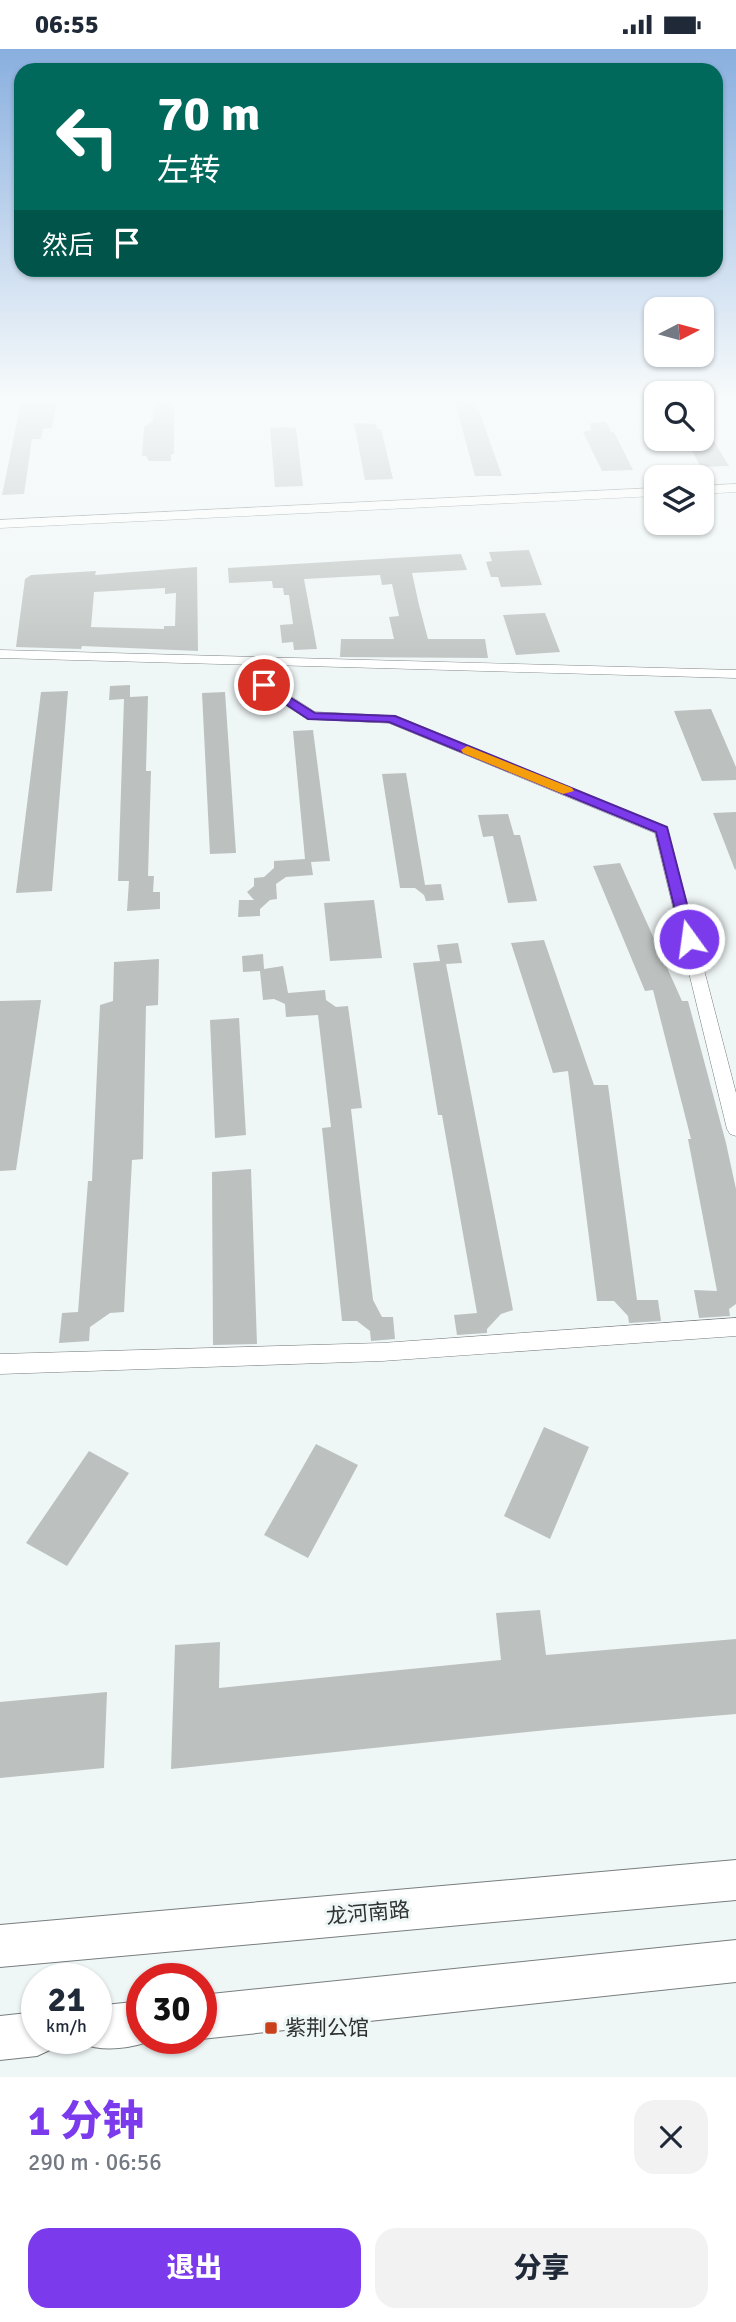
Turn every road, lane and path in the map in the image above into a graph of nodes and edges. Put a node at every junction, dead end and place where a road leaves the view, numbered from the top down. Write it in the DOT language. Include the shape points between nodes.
graph roads {
  1 [pos="561,497"];
  2 [pos="0,524"];
  3 [pos="0,654"];
  4 [pos="263,661"];
  5 [pos="736,674"];
  6 [pos="736,1129"];
  7 [pos="736,1327"];
  8 [pos="0,1363"];
  9 [pos="736,1880"];
  10 [pos="0,1946"];
  11 [pos="736,1961"];
  12 [pos="217,2015"];
  13 [pos="21,2036"];
  14 [pos="0,2038"];
  1 -- 2 [label="street"];
  3 -- 4 [label="street"];
  4 -- 5 [label="street"];
  4 -- 6 [label="street" via="264,685 312,716 391,719 662,830"];
  7 -- 8 [label="street" via="382,1352"];
  9 -- 10 [label="main road, 龙河南路"];
  11 -- 12 [label="main road"];
  13 -- 14 [label="main road"];
}
